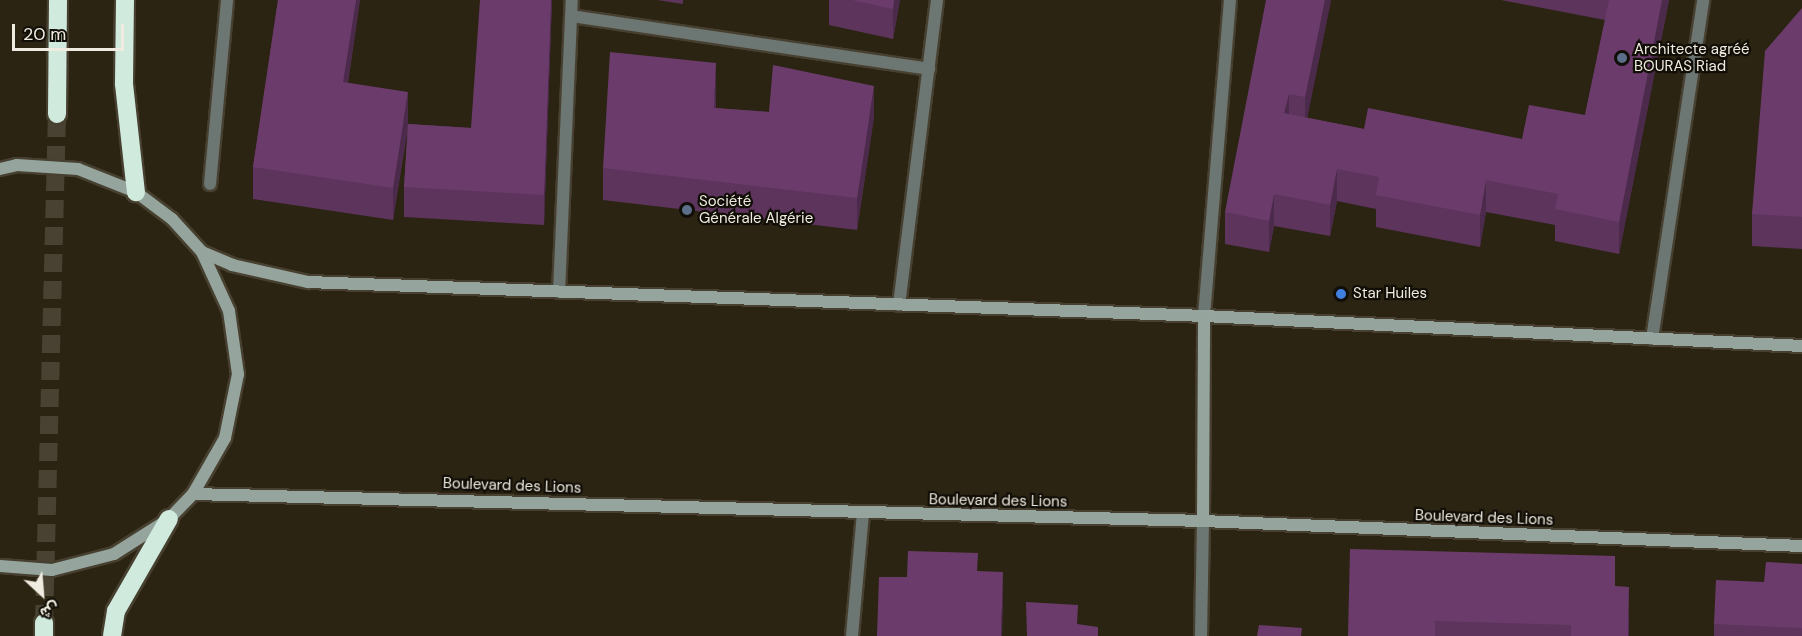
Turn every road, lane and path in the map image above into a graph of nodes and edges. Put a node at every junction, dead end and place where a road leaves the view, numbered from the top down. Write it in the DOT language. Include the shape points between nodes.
graph roads {
  1 [pos="58,0"];
  2 [pos="124,0"];
  3 [pos="227,0"];
  4 [pos="572,0"];
  5 [pos="937,0"];
  6 [pos="1230,0"];
  7 [pos="1703,0"];
  8 [pos="571,16"];
  9 [pos="929,69"];
  10 [pos="57,114"];
  11 [pos="0,170"];
  12 [pos="210,184"];
  13 [pos="136,192"];
  14 [pos="202,252"];
  15 [pos="559,292"];
  16 [pos="899,305"];
  17 [pos="1204,316"];
  18 [pos="1652,339"];
  19 [pos="1802,346"];
  20 [pos="193,494"];
  21 [pos="862,513"];
  22 [pos="169,519"];
  23 [pos="1203,521"];
  24 [pos="1802,546"];
  25 [pos="0,566"];
  26 [pos="112,636"];
  27 [pos="852,636"];
  28 [pos="1201,636"];
  1 -- 10 [label="highway"];
  2 -- 13 [label="highway" via="124,84"];
  3 -- 12 [label="street"];
  4 -- 8 [label="street"];
  5 -- 9 [label="street"];
  6 -- 17 [label="street"];
  7 -- 18 [label="street"];
  8 -- 9 [label="street"];
  8 -- 15 [label="street"];
  9 -- 16 [label="street"];
  11 -- 13 [label="main road" via="17,165 78,169"];
  13 -- 14 [label="main road" via="172,219"];
  14 -- 15 [label="main road" via="232,265 308,282"];
  14 -- 20 [label="main road" via="229,311 237,374 225,438"];
  15 -- 16 [label="main road"];
  16 -- 17 [label="main road"];
  17 -- 18 [label="main road"];
  17 -- 23 [label="main road"];
  18 -- 19 [label="main road"];
  20 -- 21 [label="main road, Boulevard des Lions"];
  20 -- 22 [label="main road"];
  21 -- 23 [label="main road, Boulevard des Lions"];
  21 -- 27 [label="street"];
  22 -- 25 [label="main road" via="114,554 52,570"];
  22 -- 26 [label="highway" via="116,611"];
  23 -- 24 [label="main road, Boulevard des Lions"];
  23 -- 28 [label="street"];
}
